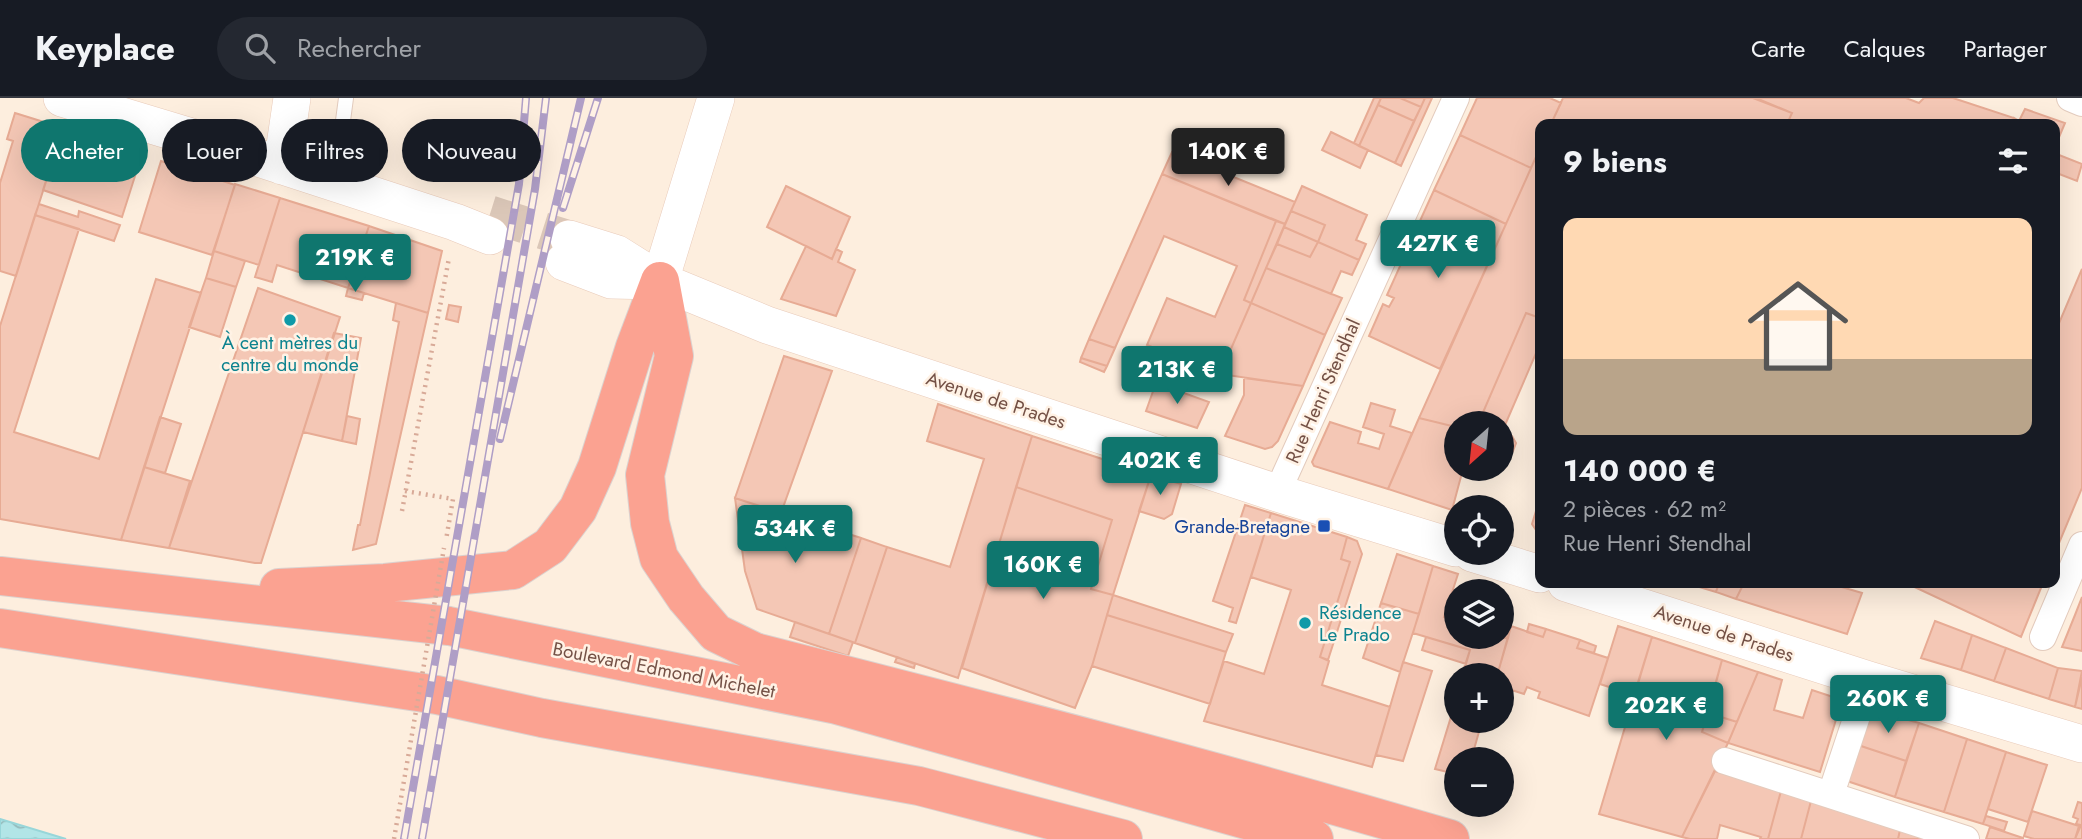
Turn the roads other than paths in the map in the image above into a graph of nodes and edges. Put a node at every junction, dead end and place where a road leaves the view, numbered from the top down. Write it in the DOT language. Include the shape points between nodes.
graph roads {
  1 [pos="62,98"];
  2 [pos="292,98"];
  3 [pos="346,98"];
  4 [pos="716,98"];
  5 [pos="1457,98"];
  6 [pos="2070,98"];
  7 [pos="2082,103"];
  8 [pos="289,119"];
  9 [pos="343,119"];
  10 [pos="281,156"];
  11 [pos="336,171"];
  12 [pos="566,251"];
  13 [pos="660,281"];
  14 [pos="1277,493"];
  15 [pos="1444,544"];
  16 [pos="2082,545"];
  17 [pos="1511,565"];
  18 [pos="1535,572"];
  19 [pos="0,576"];
  20 [pos="1582,588"];
  21 [pos="169,594"];
  22 [pos="0,628"];
  23 [pos="2043,637"];
  24 [pos="1869,680"];
  25 [pos="542,718"];
  26 [pos="2082,744"];
  27 [pos="1725,761"];
  28 [pos="1831,794"];
  29 [pos="1024,839"];
  30 [pos="1123,839"];
  31 [pos="1314,839"];
  32 [pos="1450,839"];
  33 [pos="1966,839"];
  1 -- 10 [label="main road" via="231,149"];
  2 -- 8 [label="main road"];
  3 -- 9 [label="lane"];
  4 -- 13 [label="main road"];
  5 -- 14 [label="street, Rue Henri Stendhal"];
  6 -- 7 [label="street"];
  11 -- 11 [label="main road" via="490,225 455,222"];
  12 -- 13 [label="main road" via="611,279"];
  13 -- 14 [label="main road, Avenue de Prades" via="767,325"];
  13 -- 21 [label="highway" via="597,467 578,509 550,547 513,570 385,583"];
  13 -- 32 [label="highway" via="674,356 645,475 650,523 659,558 716,633 755,652 1025,720"];
  14 -- 15 [label="main road, Avenue de Prades"];
  16 -- 23 [label="street"];
  17 -- 18 [label="main road"];
  19 -- 21 [label="highway, Boulevard Edmond Michelet"];
  20 -- 24 [label="main road, Avenue de Prades"];
  21 -- 31 [label="highway, Boulevard Edmond Michelet" via="449,626 837,705"];
  22 -- 25 [label="highway" via="436,695"];
  24 -- 26 [label="main road, Avenue de Prades"];
  24 -- 28 [label="street"];
  25 -- 29 [label="highway"];
  25 -- 30 [label="highway" via="919,786"];
  27 -- 28 [label="street"];
  28 -- 33 [label="street"];
}
